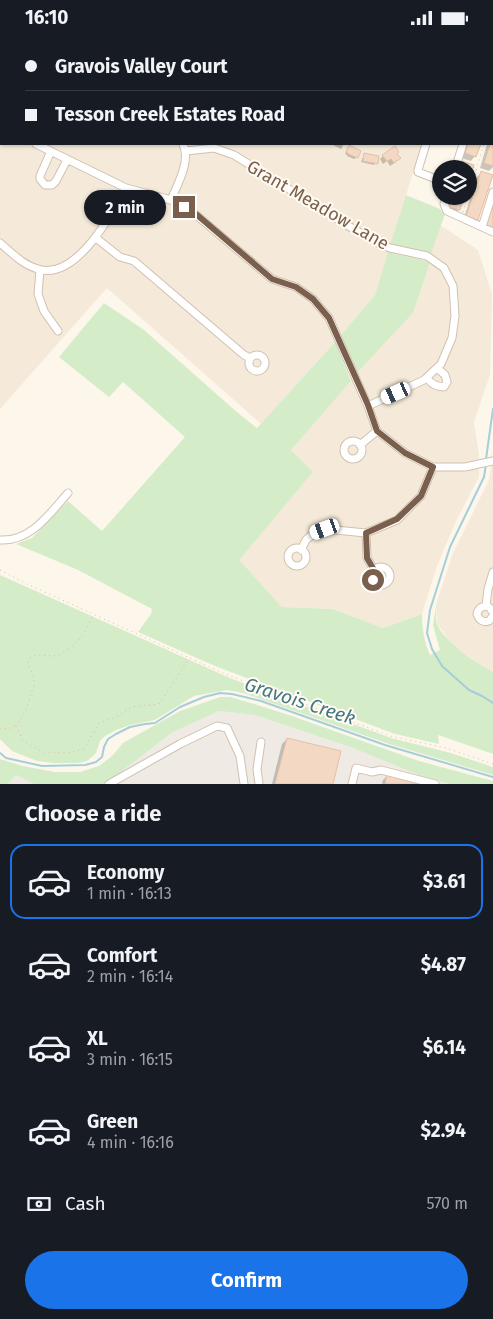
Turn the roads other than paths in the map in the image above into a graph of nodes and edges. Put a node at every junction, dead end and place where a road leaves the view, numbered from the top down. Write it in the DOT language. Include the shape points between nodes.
graph roads {
  1 [pos="38,145"];
  2 [pos="426,145"];
  3 [pos="463,145"];
  4 [pos="184,147"];
  5 [pos="51,151"];
  6 [pos="66,160"];
  7 [pos="458,160"];
  8 [pos="432,177"];
  9 [pos="126,188"];
  10 [pos="493,191"];
  11 [pos="172,199"];
  12 [pos="444,205"];
  13 [pos="482,227"];
  14 [pos="493,232"];
  15 [pos="96,238"];
  16 [pos="0,243"];
  17 [pos="40,270"];
  18 [pos="58,331"];
  19 [pos="250,358"];
  20 [pos="437,368"];
  21 [pos="427,378"];
  22 [pos="368,405"];
  23 [pos="377,431"];
  24 [pos="360,445"];
  25 [pos="493,461"];
  26 [pos="433,467"];
  27 [pos="68,493"];
  28 [pos="366,533"];
  29 [pos="0,540"];
  30 [pos="301,550"];
  31 [pos="374,570"];
  32 [pos="493,572"];
  33 [pos="486,606"];
  34 [pos="493,612"];
  35 [pos="493,616"];
  36 [pos="261,742"];
  37 [pos="109,784"];
  38 [pos="244,784"];
  39 [pos="259,784"];
  40 [pos="352,784"];
  41 [pos="435,784"];
  1 -- 5 [label="street"];
  2 -- 8 [label="street" via="418,172"];
  3 -- 7 [label="street"];
  4 -- 11 [label="street" via="184,169"];
  4 -- 20 [label="street, Grant Meadow Lane" via="214,147 234,155 378,243 427,256 444,268 453,286 455,316 452,338"];
  5 -- 6 [label="street"];
  5 -- 6 [label="street" via="40,176 45,185 56,181"];
  6 -- 9 [label="street"];
  9 -- 11 [label="street"];
  9 -- 15 [label="street"];
  10 -- 13 [label="street"];
  11 -- 22 [label="street" via="196,214 272,279 296,287 313,299 329,318"];
  12 -- 13 [label="street" via="447,211"];
  13 -- 14 [label="street"];
  15 -- 17 [label="street" via="59,269"];
  15 -- 19 [label="street" via="120,257 134,261"];
  16 -- 17 [label="street" via="26,265"];
  17 -- 18 [label="street" via="38,294 44,311"];
  20 -- 21 [label="street, Grant Meadow Lane"];
  20 -- 21 [label="street" via="448,383 437,387"];
  21 -- 22 [label="street, Grant Meadow Lane"];
  22 -- 23 [label="street"];
  23 -- 24 [label="street"];
  23 -- 26 [label="street" via="405,453"];
  25 -- 26 [label="street" via="466,467"];
  26 -- 28 [label="street" via="421,496 397,519"];
  27 -- 29 [label="street" via="35,529 22,537"];
  28 -- 30 [label="street" via="325,529 314,533"];
  28 -- 31 [label="street" via="367,558"];
  32 -- 33 [label="street"];
  33 -- 34 [label="street"];
  33 -- 35 [label="street" via="478,611 479,619 487,622"];
  36 -- 39 [label="street" via="257,769"];
  37 -- 38 [label="street" via="217,726 227,728 240,756"];
  40 -- 41 [label="street" via="356,768 372,772 381,770"];
}
